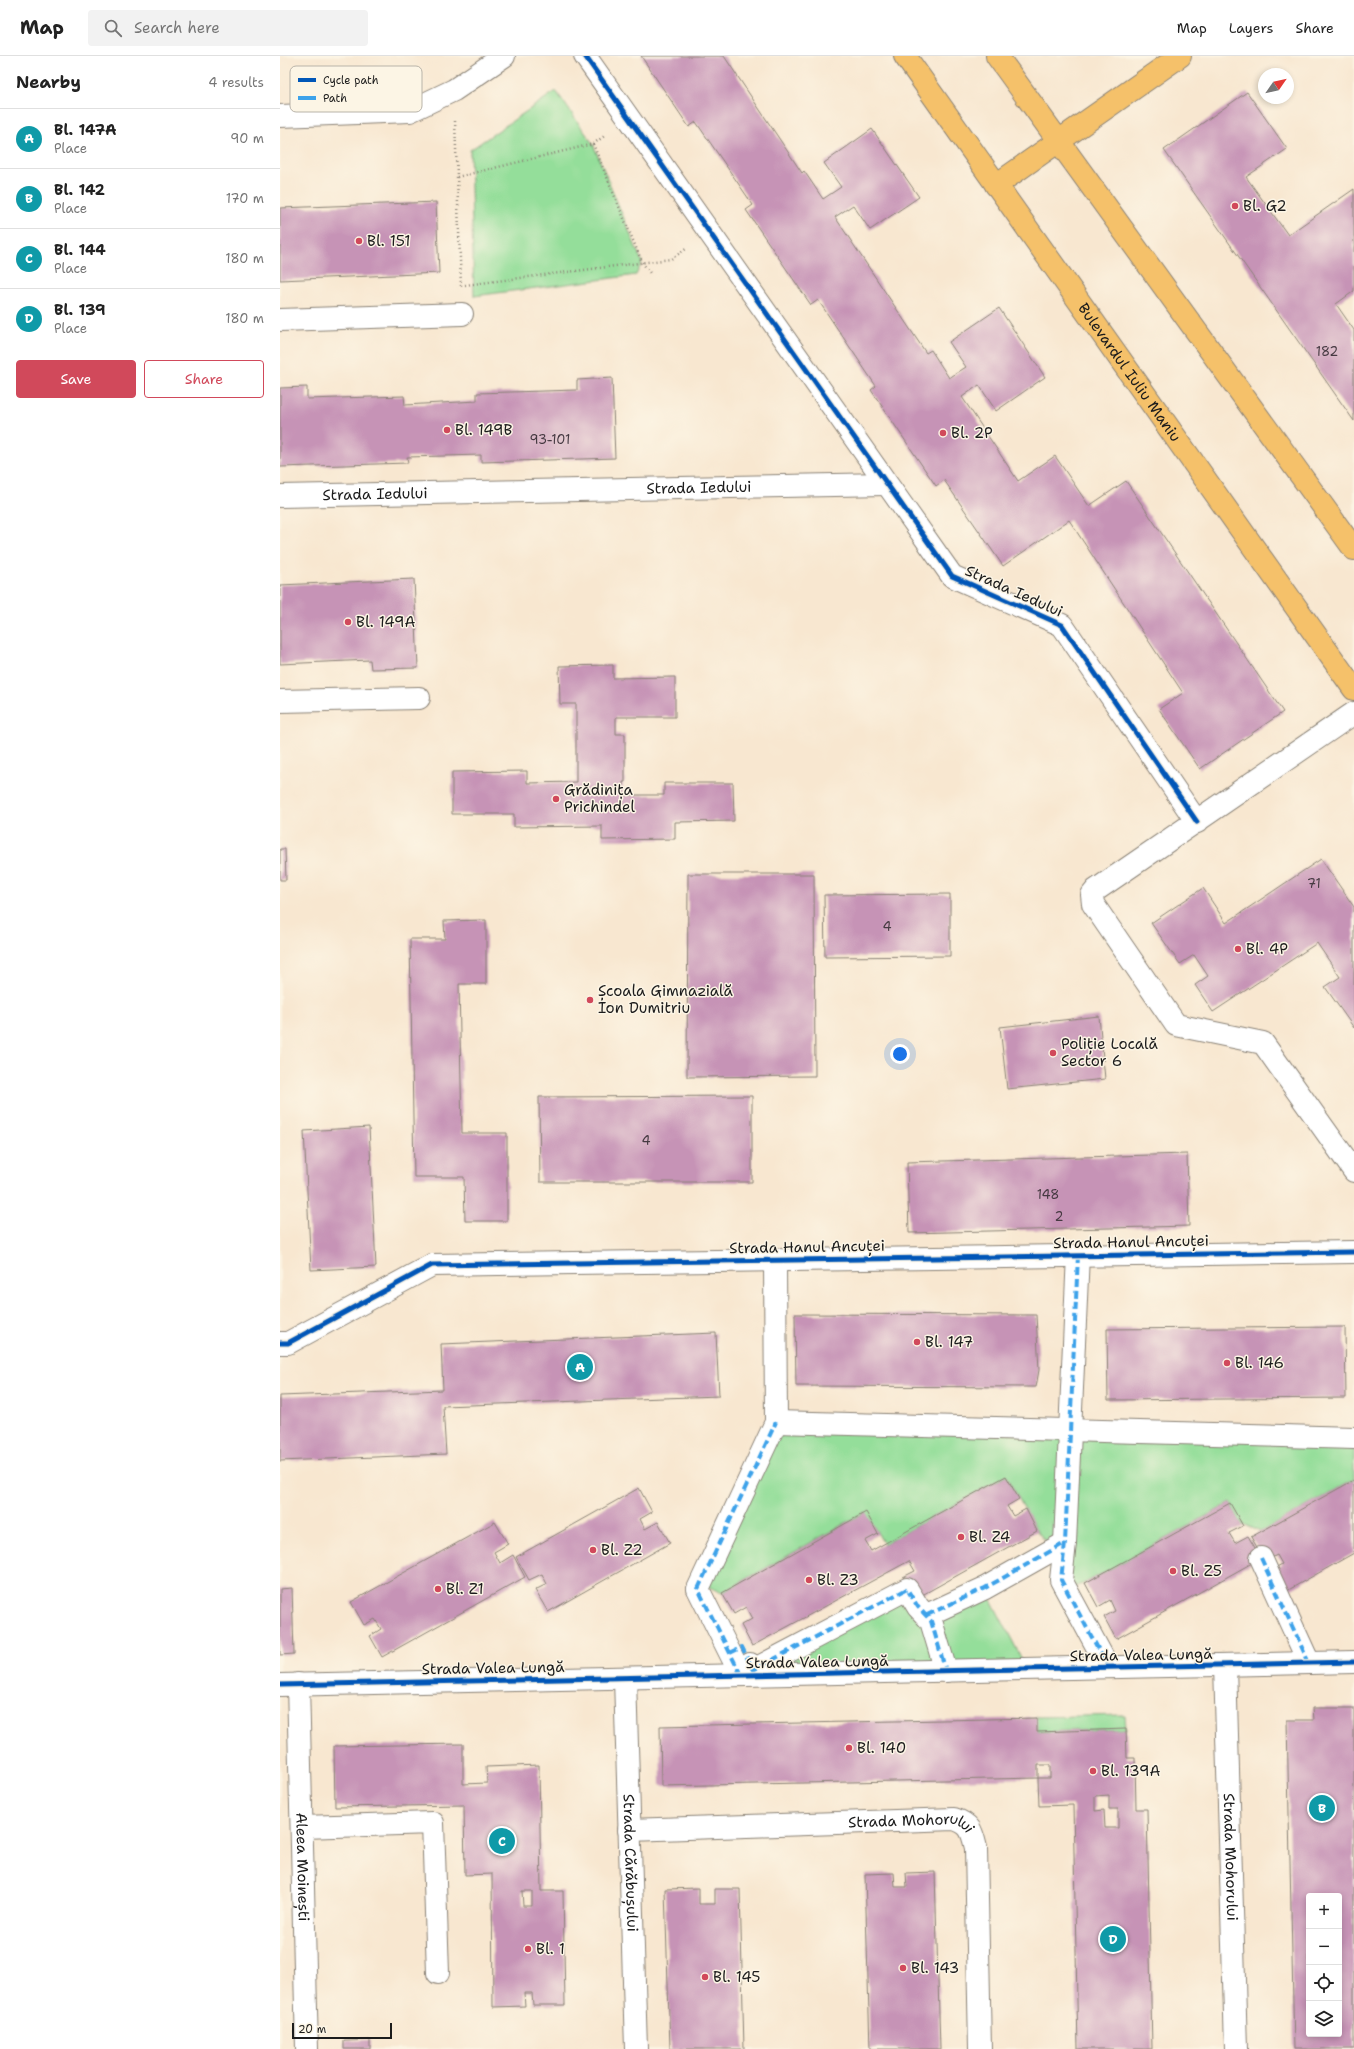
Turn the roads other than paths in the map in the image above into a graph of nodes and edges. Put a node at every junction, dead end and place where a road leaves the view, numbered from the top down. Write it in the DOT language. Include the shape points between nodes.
graph roads {
  1 [pos="504,56"];
  2 [pos="585,56"];
  3 [pos="905,56"];
  4 [pos="997,56"];
  5 [pos="1180,56"];
  6 [pos="422,106"];
  7 [pos="410,112"];
  8 [pos="280,116"];
  9 [pos="1057,141"];
  10 [pos="996,186"];
  11 [pos="462,314"];
  12 [pos="280,320"];
  13 [pos="886,484"];
  14 [pos="280,496"];
  15 [pos="1354,549"];
  16 [pos="1354,689"];
  17 [pos="419,698"];
  18 [pos="280,701"];
  19 [pos="1354,713"];
  20 [pos="1197,822"];
  21 [pos="1354,1171"];
  22 [pos="1354,1252"];
  23 [pos="1078,1255"];
  24 [pos="775,1259"];
  25 [pos="280,1343"];
  26 [pos="776,1422"];
  27 [pos="1070,1430"];
  28 [pos="1354,1438"];
  29 [pos="1065,1543"];
  30 [pos="1261,1558"];
  31 [pos="927,1615"];
  32 [pos="730,1653"];
  33 [pos="1354,1662"];
  34 [pos="1309,1663"];
  35 [pos="1225,1665"];
  36 [pos="1108,1667"];
  37 [pos="946,1671"];
  38 [pos="741,1675"];
  39 [pos="625,1678"];
  40 [pos="289,1685"];
  41 [pos="302,1827"];
  42 [pos="630,1830"];
  43 [pos="438,1973"];
  44 [pos="307,2049"];
  45 [pos="636,2049"];
  46 [pos="980,2049"];
  47 [pos="1236,2049"];
  1 -- 6 [label="street" via="454,90"];
  2 -- 13 [label="street"];
  3 -- 10 [label="main road, Bulevardul Iuliu Maniu"];
  4 -- 9 [label="main road"];
  5 -- 9 [label="main road"];
  7 -- 8 [label="street"];
  9 -- 10 [label="main road"];
  9 -- 15 [label="main road"];
  10 -- 16 [label="main road, Bulevardul Iuliu Maniu"];
  11 -- 12 [label="street"];
  13 -- 14 [label="street, Strada Iedului"];
  13 -- 20 [label="street, Strada Iedului" via="952,576 1062,625"];
  17 -- 18 [label="street"];
  19 -- 20 [label="street"];
  20 -- 21 [label="street" via="1096,890 1092,895 1093,904 1176,1025 1263,1043"];
  22 -- 23 [label="street, Strada Hanul Ancuței"];
  23 -- 24 [label="street, Strada Hanul Ancuței"];
  23 -- 27 [label="street"];
  24 -- 25 [label="street, Strada Hanul Ancuței" via="432,1265 288,1343"];
  24 -- 26 [label="street"];
  26 -- 27 [label="street"];
  26 -- 32 [label="street" via="698,1589"];
  27 -- 28 [label="street"];
  27 -- 29 [label="street"];
  29 -- 31 [label="street" via="985,1588"];
  29 -- 36 [label="street" via="1061,1580"];
  30 -- 34 [label="street"];
  31 -- 32 [label="street" via="918,1607 907,1589 753,1670 742,1647"];
  31 -- 37 [label="street"];
  32 -- 38 [label="street"];
  33 -- 34 [label="street, Strada Valea Lungă"];
  34 -- 35 [label="street, Strada Valea Lungă"];
  35 -- 36 [label="street, Strada Valea Lungă"];
  35 -- 47 [label="street, Strada Mohorului"];
  36 -- 37 [label="street, Strada Valea Lungă"];
  37 -- 38 [label="street, Strada Valea Lungă"];
  38 -- 39 [label="street, Strada Valea Lungă"];
  39 -- 40 [label="street, Strada Valea Lungă"];
  39 -- 42 [label="street, Strada Cărăbușului"];
  40 -- 41 [label="street, Aleea Moinești"];
  41 -- 43 [label="street" via="433,1823"];
  41 -- 44 [label="street, Aleea Moinești"];
  42 -- 45 [label="street, Strada Cărăbușului"];
  42 -- 46 [label="street, Strada Mohorului" via="954,1818 965,1822 972,1832 976,1848"];
}
